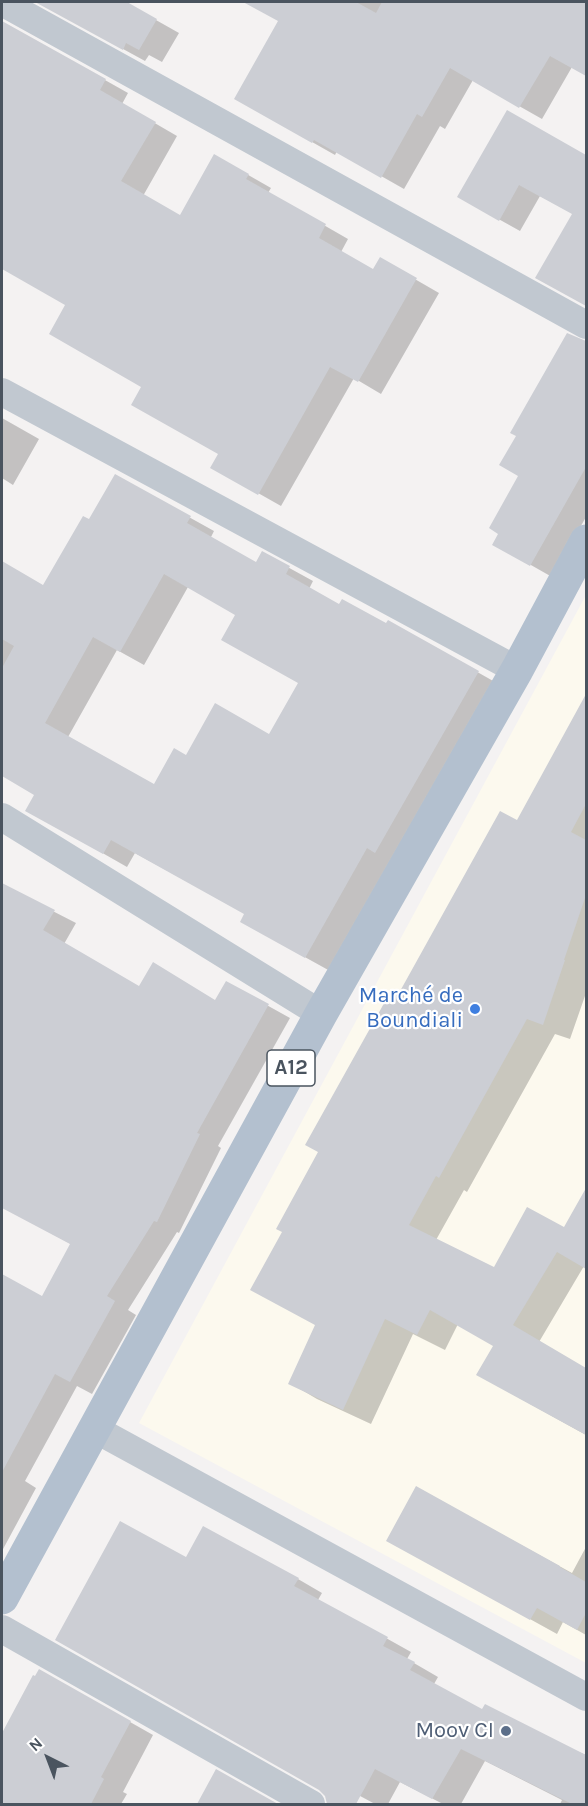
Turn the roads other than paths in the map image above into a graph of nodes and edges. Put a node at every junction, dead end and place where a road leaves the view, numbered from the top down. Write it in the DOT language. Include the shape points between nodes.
graph roads {
  1 [pos="2,2"];
  2 [pos="586,325"];
  3 [pos="2,392"];
  4 [pos="586,541"];
  5 [pos="517,670"];
  6 [pos="2,818"];
  7 [pos="321,1014"];
  8 [pos="93,1428"];
  9 [pos="2,1598"];
  10 [pos="2,1629"];
  11 [pos="586,1697"];
  12 [pos="311,1804"];
  1 -- 2 [label="street"];
  3 -- 5 [label="street"];
  4 -- 5 [label="main road, A12"];
  5 -- 7 [label="main road, A12"];
  6 -- 7 [label="street"];
  7 -- 8 [label="main road, A12"];
  8 -- 9 [label="main road, A12"];
  8 -- 11 [label="street"];
  10 -- 12 [label="street"];
}
